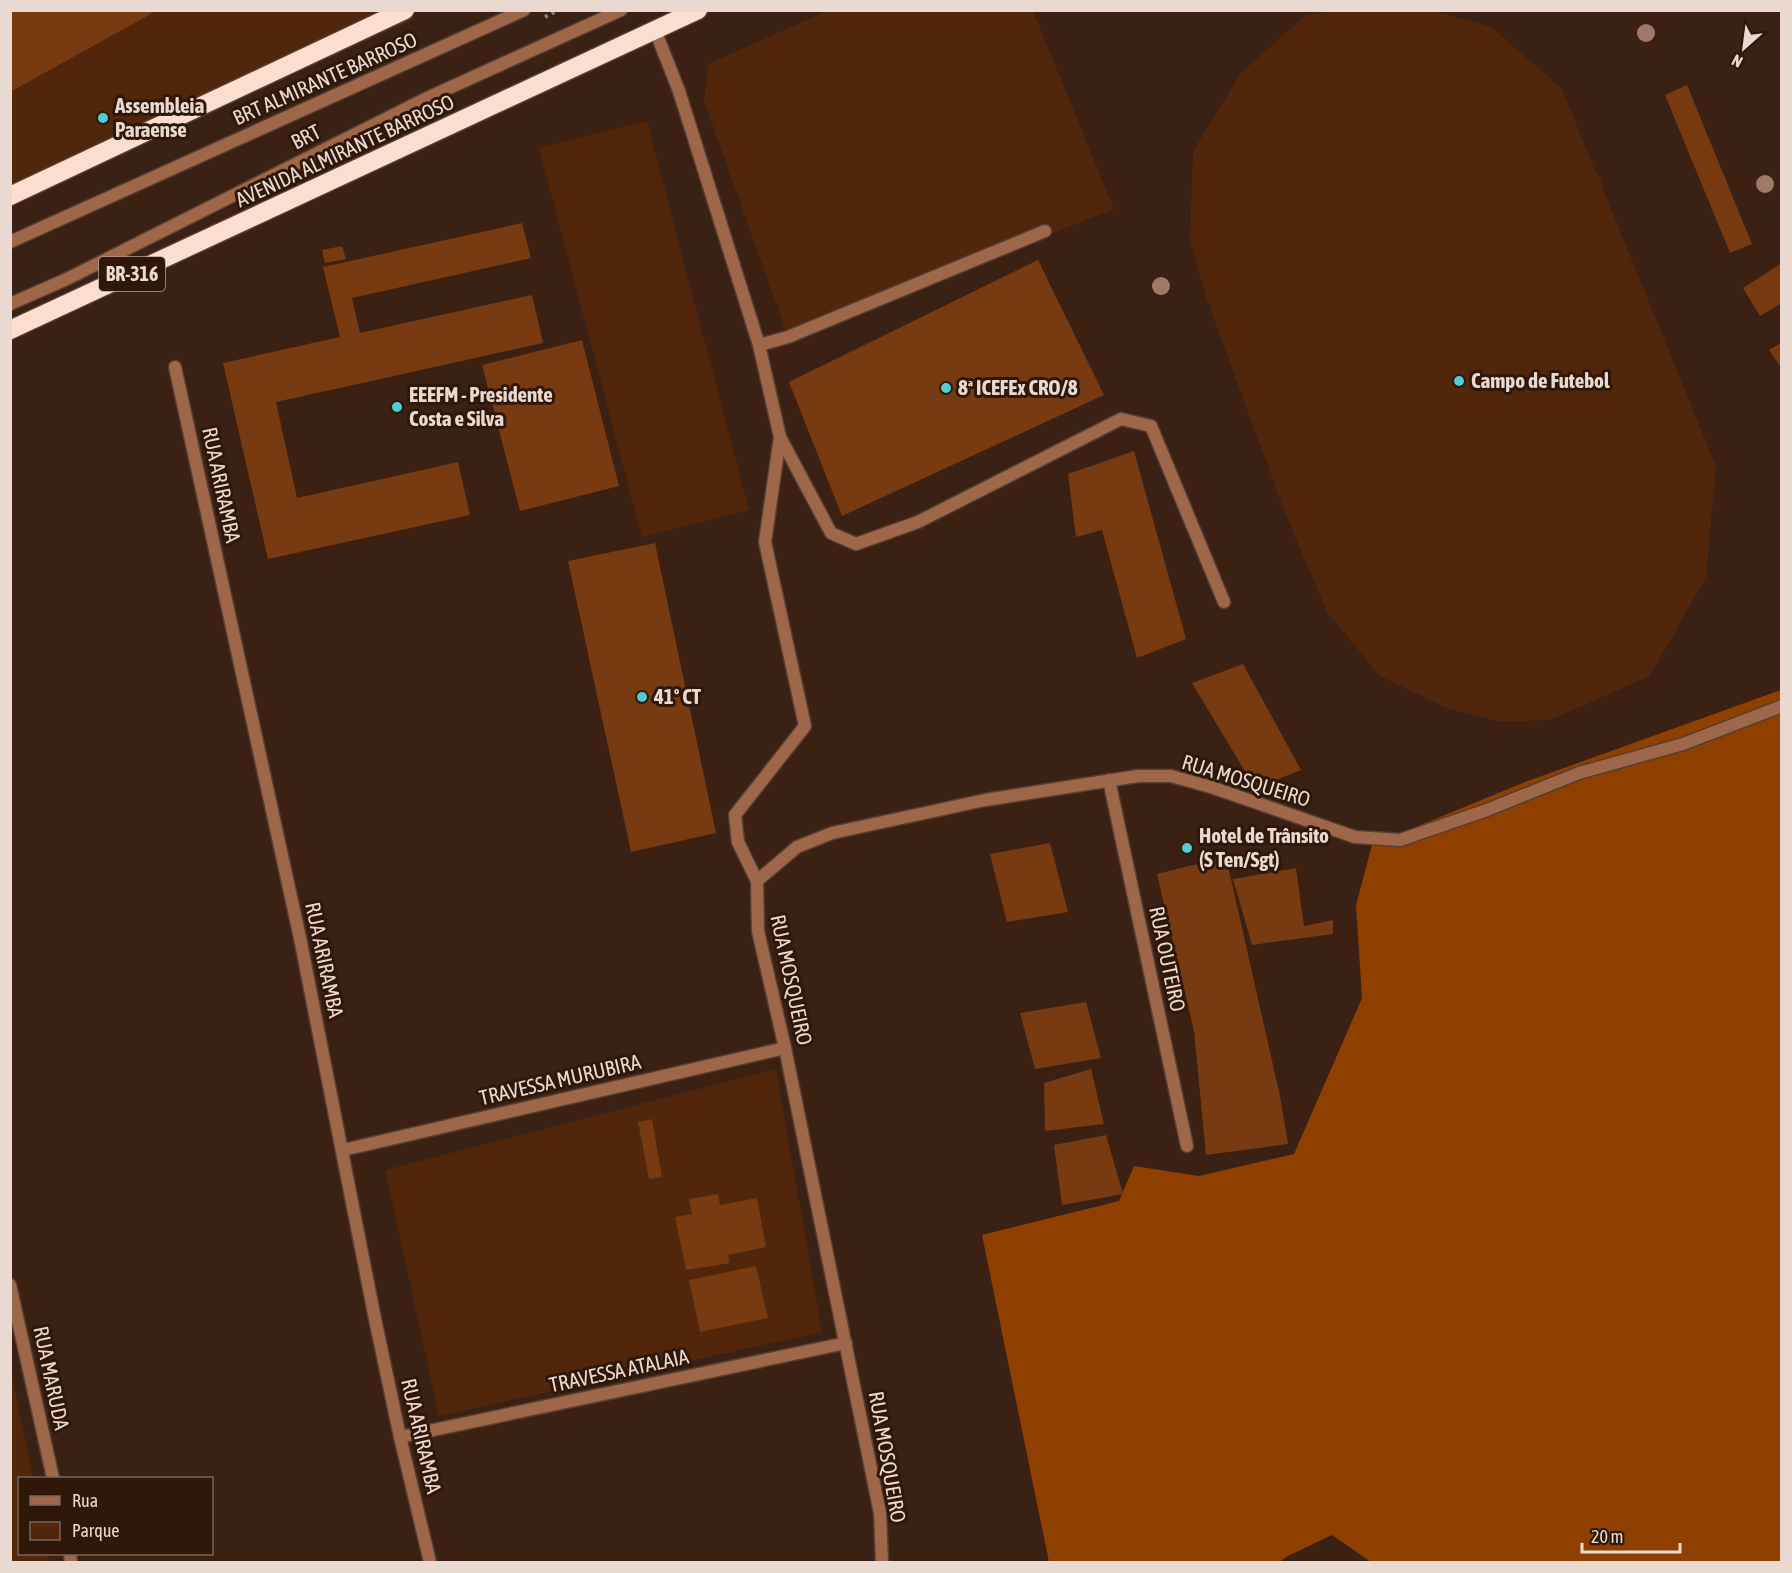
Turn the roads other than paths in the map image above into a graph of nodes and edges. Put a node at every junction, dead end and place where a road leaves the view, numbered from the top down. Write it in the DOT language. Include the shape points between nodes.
graph roads {
  1 [pos="405,10"];
  2 [pos="524,10"];
  3 [pos="621,10"];
  4 [pos="698,10"];
  5 [pos="374,17"];
  6 [pos="655,30"];
  7 [pos="10,196"];
  8 [pos="1046,231"];
  9 [pos="10,242"];
  10 [pos="10,304"];
  11 [pos="10,330"];
  12 [pos="759,345"];
  13 [pos="175,367"];
  14 [pos="780,437"];
  15 [pos="1224,602"];
  16 [pos="1782,706"];
  17 [pos="1109,780"];
  18 [pos="757,880"];
  19 [pos="785,1048"];
  20 [pos="1186,1146"];
  21 [pos="343,1150"];
  22 [pos="10,1285"];
  23 [pos="846,1343"];
  24 [pos="400,1437"];
  25 [pos="53,1477"];
  26 [pos="430,1563"];
  27 [pos="882,1563"];
  1 -- 5 [label="highway"];
  2 -- 9 [label="street, BRT ALMIRANTE BARROSO"];
  3 -- 10 [label="street, BRT" via="428,98"];
  4 -- 6 [label="highway, AVENIDA ALMIRANTE BARROSO"];
  5 -- 7 [label="highway"];
  6 -- 11 [label="highway, AVENIDA ALMIRANTE BARROSO / BR-316"];
  6 -- 12 [label="street" via="679,91"];
  8 -- 12 [label="street" via="788,337"];
  12 -- 14 [label="street"];
  13 -- 21 [label="street, RUA ARIRAMBA"];
  14 -- 15 [label="street" via="831,533 856,544 918,522 1121,419 1151,426"];
  14 -- 18 [label="street" via="765,542 806,726 735,815 738,842"];
  16 -- 17 [label="street, RUA MOSQUEIRO" via="1683,744 1579,773 1400,840 1355,837 1211,786 1171,777"];
  17 -- 18 [label="street, RUA MOSQUEIRO" via="985,800 832,833 797,847"];
  17 -- 20 [label="street, RUA OUTEIRO"];
  18 -- 19 [label="street, RUA MOSQUEIRO" via="758,931"];
  19 -- 21 [label="street, TRAVESSA MURUBIRA"];
  19 -- 23 [label="street, RUA MOSQUEIRO"];
  21 -- 24 [label="street, RUA ARIRAMBA"];
  22 -- 25 [label="street, RUA MARUDA"];
  23 -- 24 [label="street, TRAVESSA ATALAIA"];
  23 -- 27 [label="street, RUA MOSQUEIRO" via="880,1513"];
  24 -- 26 [label="street, RUA ARIRAMBA"];
}
